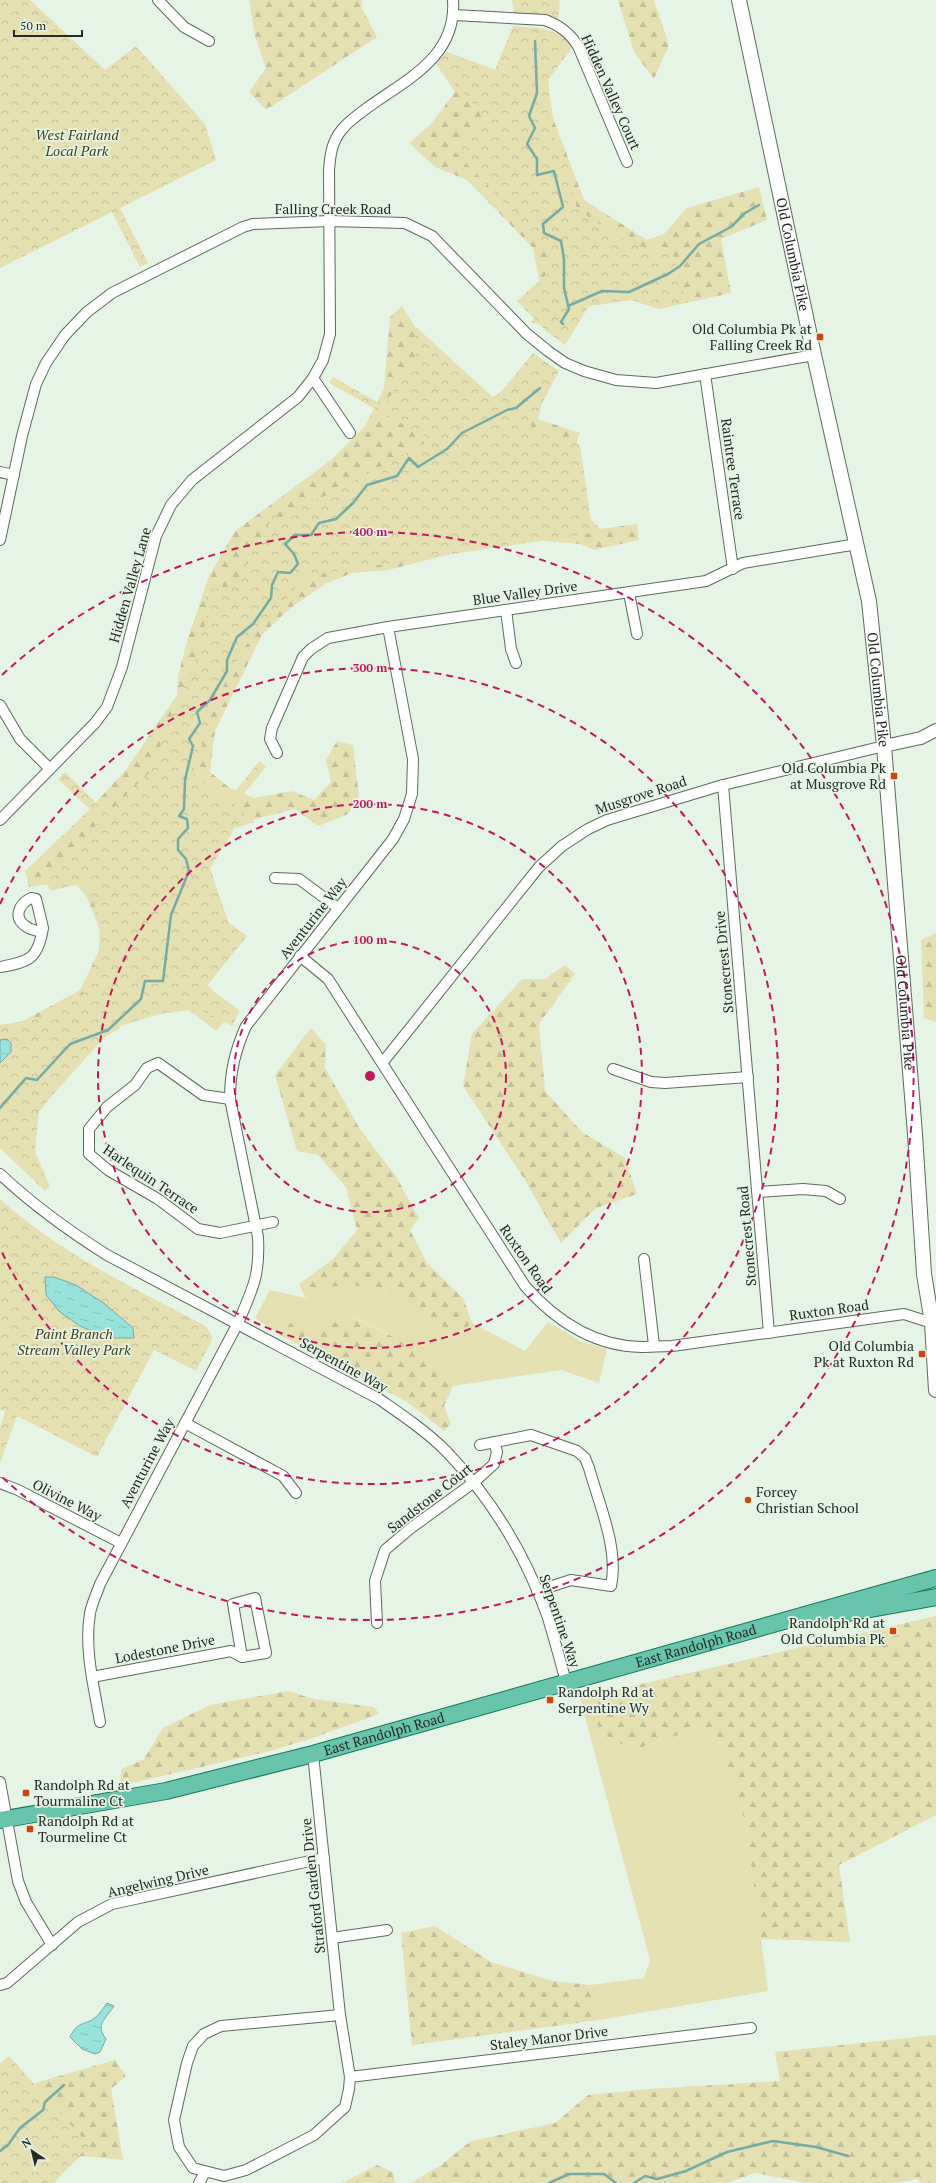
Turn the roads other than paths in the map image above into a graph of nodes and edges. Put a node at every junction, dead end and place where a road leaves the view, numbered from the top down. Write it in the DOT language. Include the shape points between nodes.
graph roads {
  1 [pos="158,0"];
  2 [pos="453,0"];
  3 [pos="739,0"];
  4 [pos="454,15"];
  5 [pos="209,41"];
  6 [pos="627,162"];
  7 [pos="330,221"];
  8 [pos="814,355"];
  9 [pos="705,374"];
  10 [pos="313,378"];
  11 [pos="350,433"];
  12 [pos="0,472"];
  13 [pos="14,475"];
  14 [pos="0,540"];
  15 [pos="857,544"];
  16 [pos="733,569"];
  17 [pos="629,593"];
  18 [pos="506,610"];
  19 [pos="388,627"];
  20 [pos="637,634"];
  21 [pos="516,663"];
  22 [pos="0,705"];
  23 [pos="936,730"];
  24 [pos="884,746"];
  25 [pos="277,753"];
  26 [pos="50,769"];
  27 [pos="723,785"];
  28 [pos="0,820"];
  29 [pos="275,878"];
  30 [pos="338,908"];
  31 [pos="42,932"];
  32 [pos="300,956"];
  33 [pos="0,967"];
  34 [pos="383,1062"];
  35 [pos="613,1069"];
  36 [pos="748,1077"];
  37 [pos="230,1099"];
  38 [pos="754,1137"];
  39 [pos="0,1174"];
  40 [pos="758,1192"];
  41 [pos="840,1199"];
  42 [pos="273,1222"];
  43 [pos="255,1224"];
  44 [pos="644,1259"];
  45 [pos="238,1323"];
  46 [pos="932,1323"];
  47 [pos="769,1333"];
  48 [pos="654,1345"];
  49 [pos="936,1390"];
  50 [pos="184,1423"];
  51 [pos="494,1442"];
  52 [pos="480,1445"];
  53 [pos="0,1483"];
  54 [pos="473,1483"];
  55 [pos="296,1492"];
  56 [pos="121,1543"];
  57 [pos="936,1578"];
  58 [pos="537,1591"];
  59 [pos="936,1597"];
  60 [pos="377,1623"];
  61 [pos="763,1626"];
  62 [pos="242,1657"];
  63 [pos="92,1677"];
  64 [pos="566,1682"];
  65 [pos="100,1722"];
  66 [pos="312,1754"];
  67 [pos="0,1782"];
  68 [pos="3,1819"];
  69 [pos="324,1858"];
  70 [pos="386,1930"];
  71 [pos="332,1938"];
  72 [pos="52,1944"];
  73 [pos="0,1985"];
  74 [pos="340,2015"];
  75 [pos="751,2028"];
  76 [pos="350,2077"];
  77 [pos="205,2172"];
  78 [pos="199,2183"];
  1 -- 5 [label="street" via="184,27"];
  2 -- 4 [label="street, Hidden Valley Lane"];
  3 -- 8 [label="main road, Old Columbia Pike"];
  4 -- 6 [label="street, Hidden Valley Court" via="545,20 566,31 578,46"];
  4 -- 7 [label="street, Hidden Valley Lane" via="450,34 438,54 347,123 334,141 329,170"];
  7 -- 9 [label="street, Falling Creek Road" via="405,223 432,236 527,334 565,363 584,371 616,380 656,383"];
  7 -- 10 [label="street, Hidden Valley Lane" via="330,334 323,360"];
  7 -- 13 [label="street, Falling Creek Road" via="253,224 243,227 112,293 87,312 65,335 46,363 36,384"];
  8 -- 9 [label="street, Falling Creek Road"];
  8 -- 15 [label="main road, Old Columbia Pike"];
  9 -- 16 [label="street, Raintree Terrace"];
  10 -- 11 [label="street"];
  10 -- 26 [label="street, Hidden Valley Lane" via="298,397 192,480 171,505 156,536 122,667 108,707"];
  12 -- 13 [label="street"];
  13 -- 14 [label="street, Falling Creek Road"];
  15 -- 16 [label="street, Blue Valley Drive" via="743,562"];
  15 -- 24 [label="main road, Old Columbia Pike" via="869,601"];
  16 -- 17 [label="street, Blue Valley Drive" via="706,580"];
  17 -- 18 [label="street, Blue Valley Drive"];
  17 -- 20 [label="street"];
  18 -- 19 [label="street, Blue Valley Drive"];
  18 -- 21 [label="street" via="511,649"];
  19 -- 25 [label="street, Blue Valley Drive" via="328,638 310,649 303,657 272,728 270,739"];
  19 -- 30 [label="street, Aventurine Way" via="413,759 412,794 404,819 393,839"];
  22 -- 26 [label="street" via="20,739"];
  23 -- 24 [label="street, Musgrove Road" via="921,738"];
  24 -- 27 [label="street, Musgrove Road"];
  24 -- 46 [label="main road, Old Columbia Pike" via="924,1274"];
  26 -- 28 [label="street, Hidden Valley Lane"];
  27 -- 34 [label="street, Musgrove Road" via="607,820 562,846 539,867"];
  27 -- 36 [label="street, Stonecrest Drive"];
  29 -- 30 [label="street" via="299,880"];
  30 -- 32 [label="street, Aventurine Way"];
  31 -- 33 [label="street" via="41,943 31,958 23,963"];
  32 -- 34 [label="street, Ruxton Road" via="328,979"];
  32 -- 37 [label="street, Aventurine Way" via="246,1026 235,1052 230,1078"];
  34 -- 48 [label="street, Ruxton Road" via="498,1245 525,1286 542,1305 587,1335 617,1344"];
  35 -- 36 [label="street" via="651,1082 665,1083"];
  36 -- 38 [label="street, Stonecrest Drive"];
  37 -- 43 [label="street, Aventurine Way"];
  37 -- 43 [label="street, Harlequin Terrace" via="203,1095 158,1063 147,1068 135,1085 107,1107 89,1130 89,1154 108,1170 158,1199 198,1229 220,1233"];
  38 -- 40 [label="street, Stonecrest Road"];
  39 -- 45 [label="street, Serpentine Way" via="65,1228 107,1255"];
  40 -- 41 [label="street" via="826,1190"];
  40 -- 47 [label="street, Stonecrest Road"];
  42 -- 43 [label="street"];
  43 -- 45 [label="street, Aventurine Way" via="259,1260 256,1283"];
  44 -- 48 [label="street"];
  45 -- 50 [label="street, Aventurine Way"];
  45 -- 54 [label="street, Serpentine Way" via="379,1399 446,1451"];
  46 -- 47 [label="street, Ruxton Road" via="904,1314"];
  46 -- 49 [label="main road, Old Columbia Pike"];
  47 -- 48 [label="street, Ruxton Road" via="672,1346"];
  50 -- 55 [label="street" via="283,1476"];
  50 -- 56 [label="street, Aventurine Way"];
  51 -- 52 [label="street"];
  51 -- 54 [label="street, Sandstone Court" via="494,1464"];
  51 -- 58 [label="street" via="531,1435 577,1450 585,1458 589,1468 613,1554 611,1586 571,1580"];
  53 -- 56 [label="street, Olivine Way"];
  54 -- 58 [label="street, Serpentine Way" via="499,1517"];
  54 -- 60 [label="street, Sandstone Court" via="385,1550 375,1580"];
  56 -- 63 [label="street, Aventurine Way" via="100,1584 90,1611 88,1633"];
  57 -- 61 [label="main road, East Randolph Road"];
  58 -- 64 [label="street, Serpentine Way"];
  59 -- 61 [label="main road, East Randolph Road" via="850,1614"];
  61 -- 64 [label="main road, East Randolph Road"];
  62 -- 62 [label="street, Lodestone Drive" via="266,1653 254,1598 233,1604"];
  62 -- 63 [label="street, Lodestone Drive" via="231,1651"];
  63 -- 65 [label="street, Aventurine Way"];
  64 -- 66 [label="main road, East Randolph Road"];
  66 -- 68 [label="main road, East Randolph Road" via="166,1791"];
  66 -- 69 [label="street, Straford Garden Drive"];
  67 -- 68 [label="street"];
  68 -- 72 [label="street" via="18,1881 26,1902"];
  69 -- 71 [label="street, Straford Garden Drive"];
  69 -- 72 [label="street, Angelwing Drive" via="112,1904 78,1922"];
  70 -- 71 [label="street"];
  71 -- 74 [label="street, Straford Garden Drive"];
  72 -- 73 [label="street, Angelwing Drive" via="7,1983"];
  74 -- 76 [label="street, Straford Garden Drive"];
  74 -- 77 [label="street, Straford Garden Drive" via="221,2026 204,2034 193,2046 174,2120 179,2147 193,2168"];
  75 -- 76 [label="street, Staley Manor Drive"];
  76 -- 77 [label="street, Straford Garden Drive" via="345,2107 314,2134 246,2170 224,2176"];
  77 -- 78 [label="street"];
}
